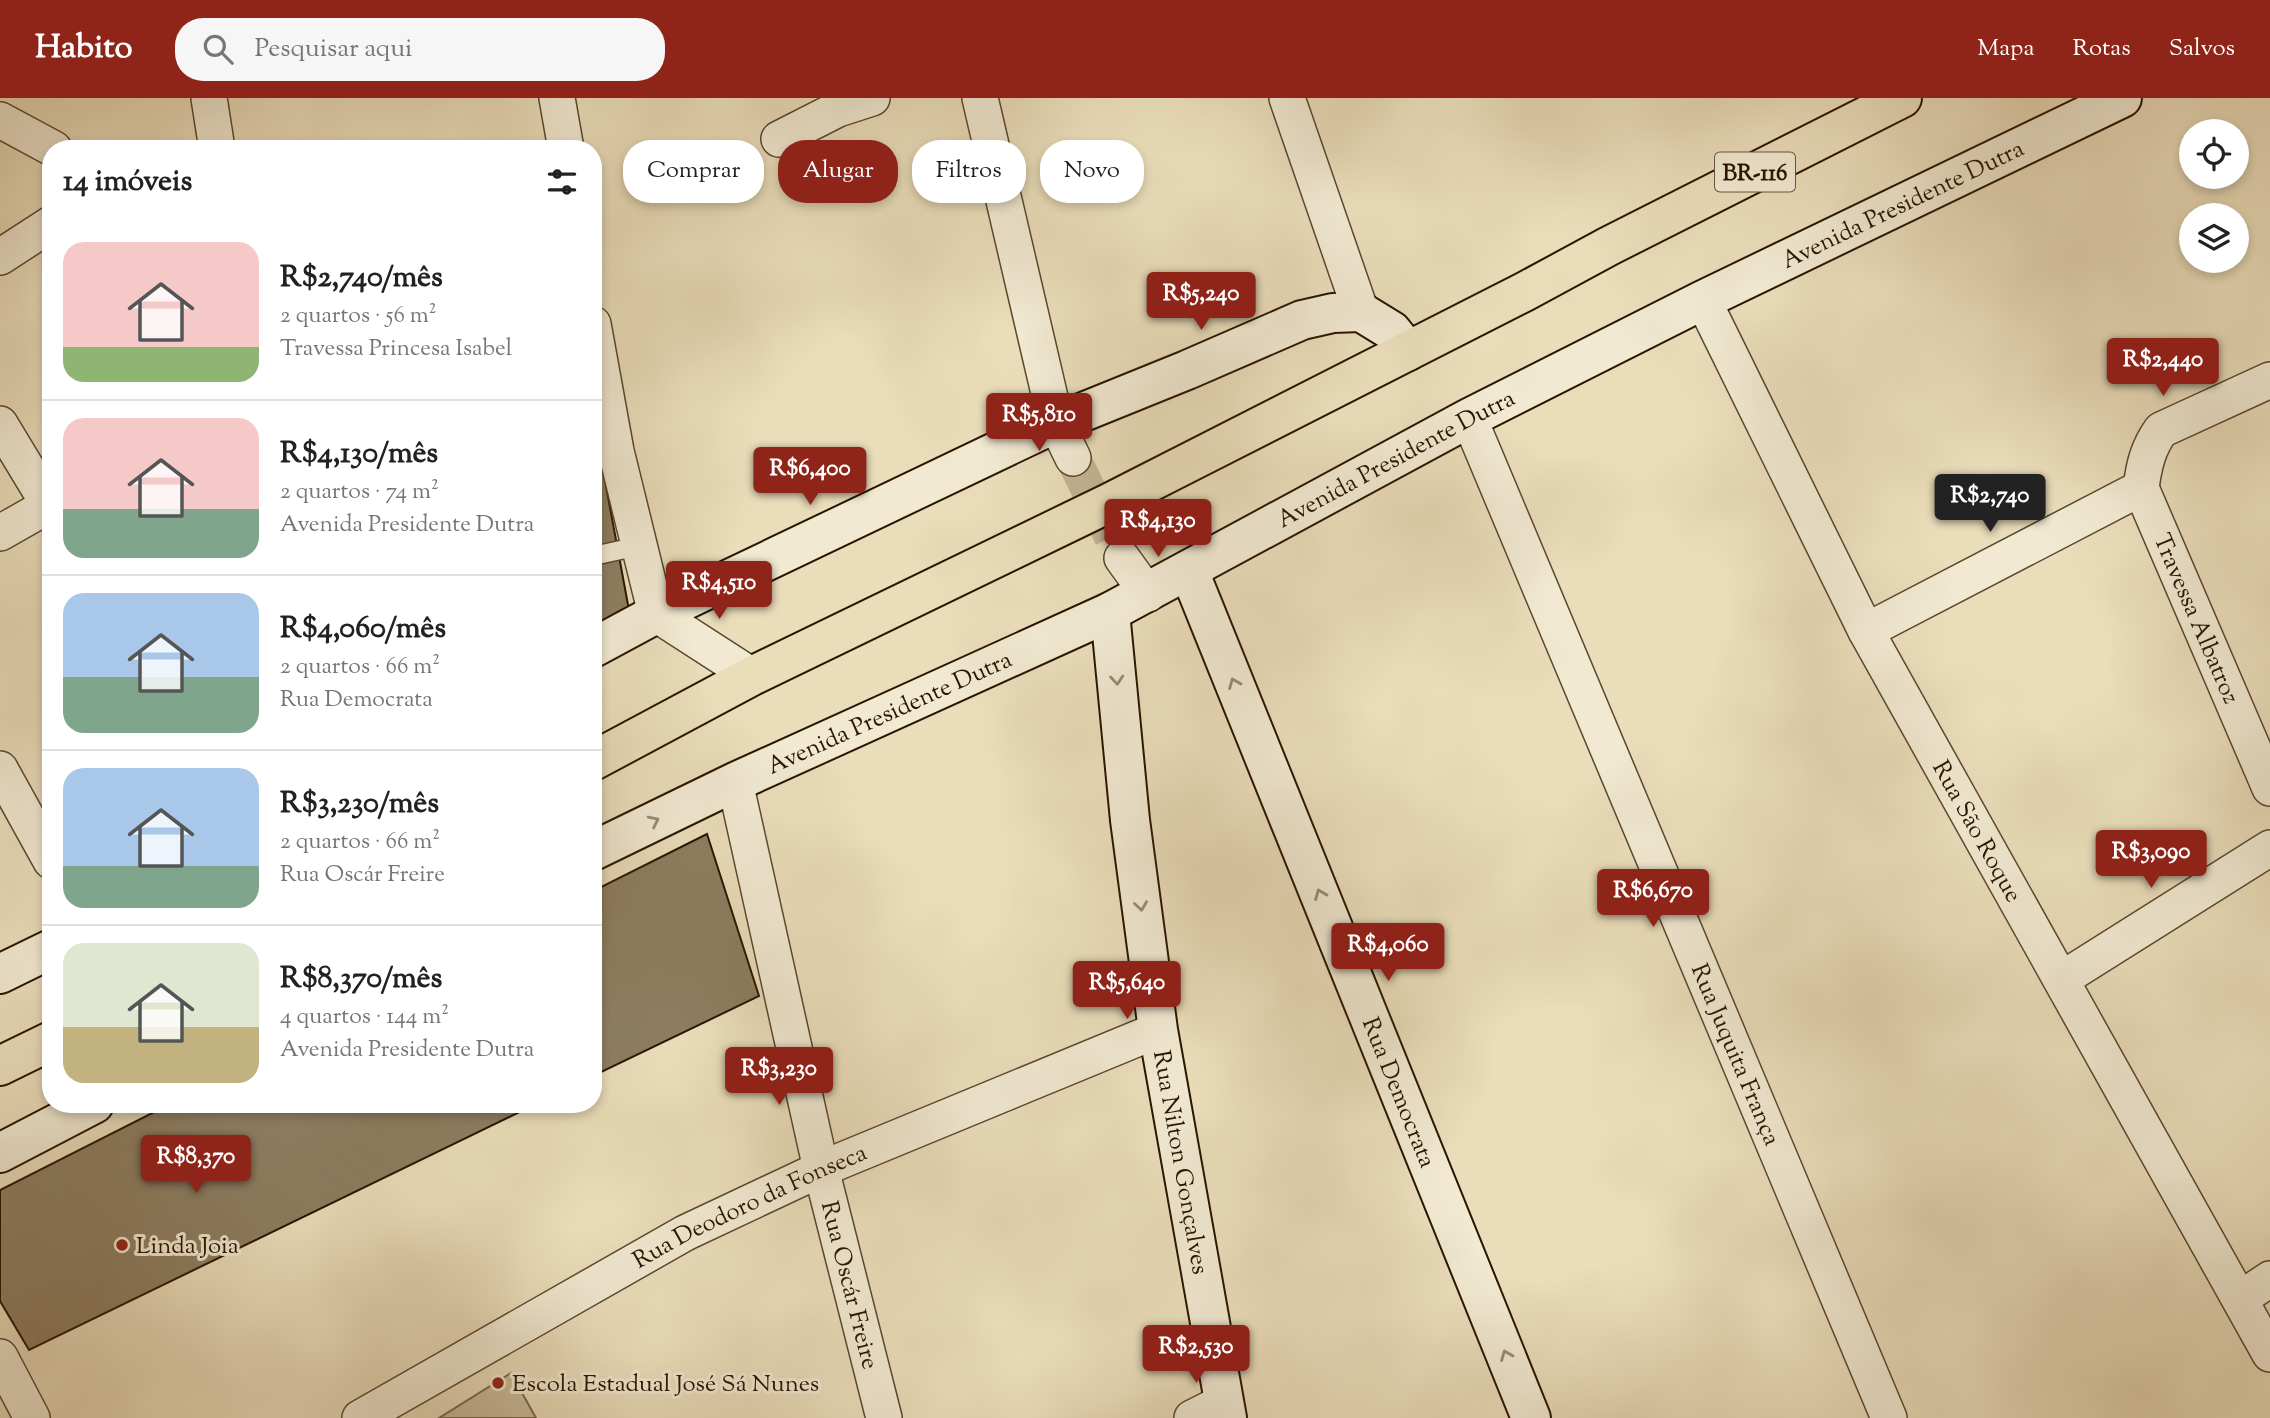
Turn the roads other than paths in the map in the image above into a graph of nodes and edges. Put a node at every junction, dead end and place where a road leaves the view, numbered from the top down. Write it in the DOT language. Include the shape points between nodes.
graph roads {
  1 [pos="209,98"];
  2 [pos="557,98"];
  3 [pos="872,98"];
  4 [pos="980,98"];
  5 [pos="1287,98"];
  6 [pos="1902,98"];
  7 [pos="2122,98"];
  8 [pos="0,120"];
  9 [pos="779,139"];
  10 [pos="216,140"];
  11 [pos="564,140"];
  12 [pos="42,143"];
  13 [pos="42,230"];
  14 [pos="0,257"];
  15 [pos="1703,300"];
  16 [pos="1361,313"];
  17 [pos="1408,351"];
  18 [pos="2270,380"];
  19 [pos="602,414"];
  20 [pos="1469,418"];
  21 [pos="1056,423"];
  22 [pos="0,424"];
  23 [pos="605,444"];
  24 [pos="1073,458"];
  25 [pos="2141,488"];
  26 [pos="42,492"];
  27 [pos="42,509"];
  28 [pos="0,533"];
  29 [pos="639,545"];
  30 [pos="602,554"];
  31 [pos="1122,558"];
  32 [pos="1189,571"];
  33 [pos="1147,594"];
  34 [pos="1110,612"];
  35 [pos="656,614"];
  36 [pos="1866,631"];
  37 [pos="602,643"];
  38 [pos="752,676"];
  39 [pos="602,756"];
  40 [pos="0,769"];
  41 [pos="735,782"];
  42 [pos="2270,788"];
  43 [pos="42,844"];
  44 [pos="602,847"];
  45 [pos="2270,848"];
  46 [pos="42,953"];
  47 [pos="0,974"];
  48 [pos="2062,979"];
  49 [pos="1158,1030"];
  50 [pos="42,1045"];
  51 [pos="0,1066"];
  52 [pos="77,1113"];
  53 [pos="0,1153"];
  54 [pos="821,1169"];
  55 [pos="2270,1279"];
  56 [pos="2240,1299"];
  57 [pos="2270,1353"];
  58 [pos="0,1357"];
  59 [pos="1214,1413"];
  60 [pos="32,1418"];
  61 [pos="360,1418"];
  62 [pos="884,1418"];
  63 [pos="1531,1418"];
  64 [pos="1889,1418"];
  1 -- 10 [label="street"];
  2 -- 11 [label="street"];
  3 -- 9 [label="street" via="838,109"];
  4 -- 21 [label="street"];
  5 -- 16 [label="street"];
  6 -- 17 [label="highway, BR-116"];
  7 -- 15 [label="street, Avenida Presidente Dutra"];
  8 -- 12 [label="street"];
  13 -- 14 [label="street"];
  15 -- 20 [label="street, Avenida Presidente Dutra"];
  15 -- 36 [label="street, Rua São Roque"];
  16 -- 17 [label="street" via="1392,331"];
  16 -- 21 [label="street" via="1302,320"];
  17 -- 38 [label="highway, BR-116"];
  18 -- 25 [label="street" via="2161,430 2151,444"];
  19 -- 23 [label="street"];
  20 -- 32 [label="street, Avenida Presidente Dutra"];
  20 -- 64 [label="street, Rua Juquita França"];
  21 -- 24 [label="street"];
  21 -- 35 [label="street"];
  22 -- 26 [label="street"];
  23 -- 29 [label="street"];
  25 -- 36 [label="street"];
  25 -- 42 [label="street, Travessa Albatroz"];
  27 -- 28 [label="street"];
  29 -- 30 [label="lane"];
  29 -- 35 [label="street"];
  31 -- 33 [label="street"];
  32 -- 33 [label="street, Avenida Presidente Dutra"];
  63 -- 32 [label="street, Rua Democrata, one-way"];
  33 -- 34 [label="street, Avenida Presidente Dutra"];
  34 -- 41 [label="street, Avenida Presidente Dutra"];
  34 -- 49 [label="street, Rua Nilton Gonçalves, one-way" via="1130,820"];
  35 -- 37 [label="street"];
  35 -- 38 [label="street"];
  36 -- 48 [label="street, Rua São Roque"];
  38 -- 39 [label="highway, BR-116"];
  40 -- 43 [label="street"];
  44 -- 41 [label="street, Avenida Presidente Dutra, one-way"];
  41 -- 54 [label="street, Rua Oscár Freire"];
  45 -- 48 [label="street"];
  46 -- 47 [label="street"];
  48 -- 56 [label="street, Rua São Roque"];
  49 -- 54 [label="street, Rua Deodoro da Fonseca"];
  49 -- 59 [label="street, Rua Nilton Gonçalves"];
  50 -- 51 [label="highway"];
  52 -- 53 [label="street"];
  54 -- 61 [label="street, Rua Deodoro da Fonseca" via="685,1233"];
  54 -- 62 [label="street, Rua Oscár Freire"];
  55 -- 56 [label="street"];
  56 -- 57 [label="street, Rua São Roque"];
  58 -- 60 [label="street"];
}
